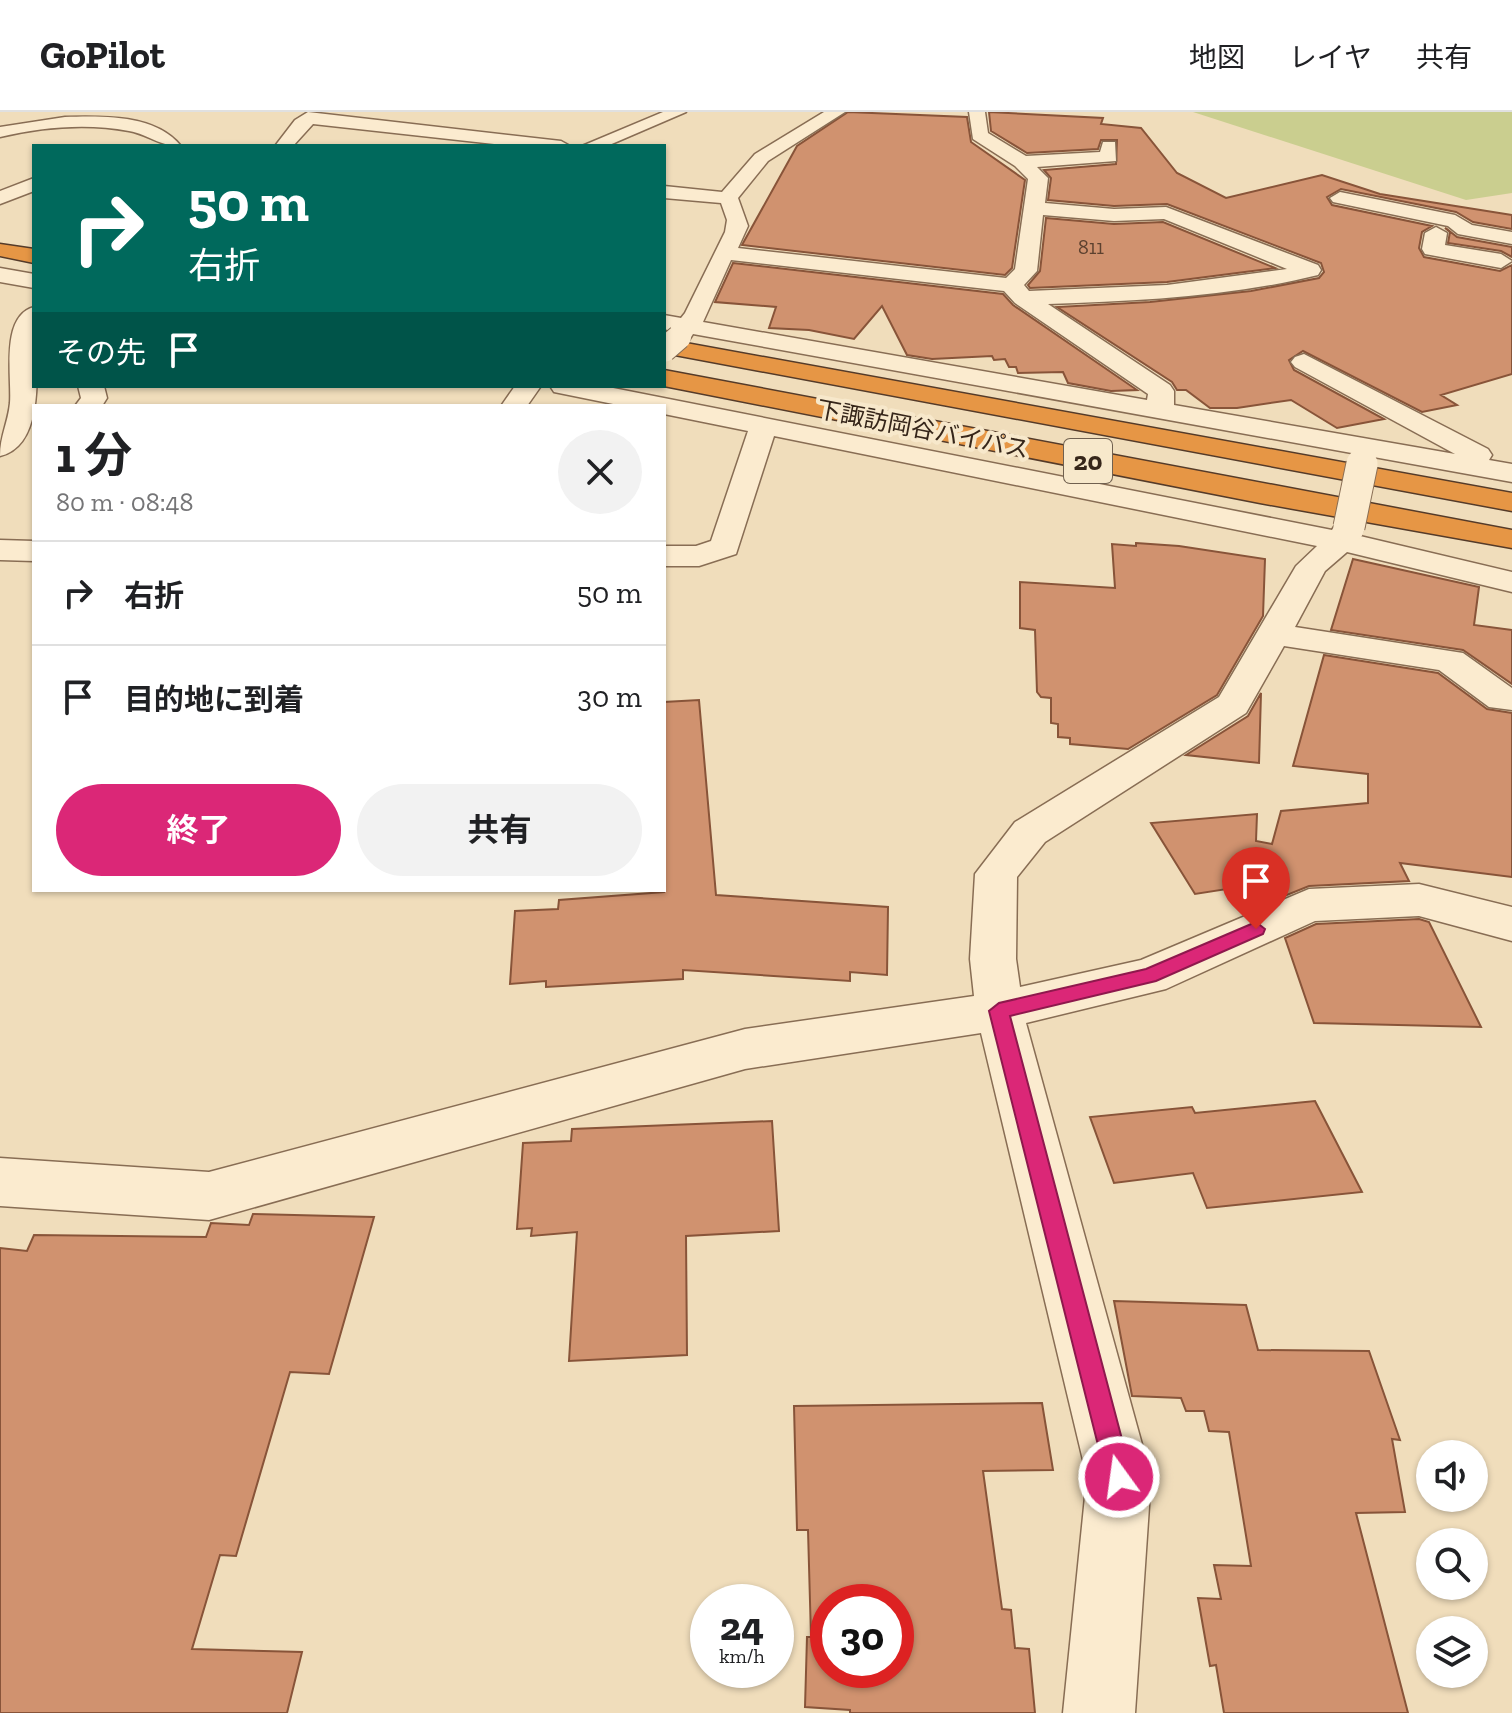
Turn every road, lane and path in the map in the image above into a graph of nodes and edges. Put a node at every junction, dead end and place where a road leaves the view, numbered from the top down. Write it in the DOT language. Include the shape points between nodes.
graph roads {
  1 [pos="678,112"];
  2 [pos="837,112"];
  3 [pos="977,112"];
  4 [pos="314,115"];
  5 [pos="104,118"];
  6 [pos="0,132"];
  7 [pos="94,144"];
  8 [pos="170,144"];
  9 [pos="286,144"];
  10 [pos="545,144"];
  11 [pos="596,144"];
  12 [pos="1109,146"];
  13 [pos="1022,162"];
  14 [pos="32,185"];
  15 [pos="666,192"];
  16 [pos="0,198"];
  17 [pos="728,198"];
  18 [pos="1340,198"];
  19 [pos="1033,208"];
  20 [pos="1436,233"];
  21 [pos="1512,238"];
  22 [pos="0,250"];
  23 [pos="723,253"];
  24 [pos="32,256"];
  25 [pos="1512,263"];
  26 [pos="0,275"];
  27 [pos="32,281"];
  28 [pos="1017,292"];
  29 [pos="32,317"];
  30 [pos="672,336"];
  31 [pos="1304,362"];
  32 [pos="666,378"];
  33 [pos="585,388"];
  34 [pos="618,391"];
  35 [pos="1160,412"];
  36 [pos="764,424"];
  37 [pos="1362,456"];
  38 [pos="1487,456"];
  39 [pos="11,462"];
  40 [pos="1512,473"];
  41 [pos="1512,502"];
  42 [pos="1345,534"];
  43 [pos="1512,539"];
  44 [pos="0,550"];
  45 [pos="32,551"];
  46 [pos="666,556"];
  47 [pos="1512,582"];
  48 [pos="1273,634"];
  49 [pos="1512,699"];
  50 [pos="1512,924"];
  51 [pos="999,1011"];
  52 [pos="0,1182"];
  53 [pos="1099,1713"];
  1 -- 11 [label="street"];
  2 -- 17 [label="street" via="780,140"];
  3 -- 13 [label="street" via="979,135"];
  4 -- 9 [label="street"];
  4 -- 10 [label="street"];
  5 -- 6 [label="street"];
  5 -- 7 [label="street"];
  5 -- 8 [label="street" via="163,134"];
  12 -- 13 [label="street" via="1109,157"];
  13 -- 19 [label="street" via="1038,178"];
  14 -- 16 [label="street"];
  15 -- 17 [label="street"];
  17 -- 23 [label="street" via="739,216 738,235"];
  18 -- 21 [label="street"];
  19 -- 28 [label="street" via="1026,271"];
  19 -- 28 [label="street" via="1166,213 1310,270 1184,293"];
  20 -- 25 [label="street" via="1433,249"];
  22 -- 24 [label="highway"];
  23 -- 28 [label="street"];
  23 -- 30 [label="street"];
  26 -- 27 [label="street"];
  28 -- 35 [label="street" via="1161,391"];
  29 -- 39 [label="street" via="23,328 22,398"];
  30 -- 35 [label="street"];
  30 -- 41 [label="highway, 下諏訪岡谷バイパス / 20"];
  31 -- 38 [label="street"];
  32 -- 43 [label="highway, 下諏訪岡谷バイパス / 20"];
  33 -- 34 [label="street"];
  34 -- 36 [label="street"];
  35 -- 37 [label="street"];
  36 -- 42 [label="street"];
  36 -- 46 [label="street" via="725,547 699,556"];
  37 -- 38 [label="street"];
  37 -- 42 [label="street, bridge"];
  38 -- 40 [label="street"];
  42 -- 47 [label="street"];
  42 -- 48 [label="street" via="1312,566"];
  44 -- 45 [label="street"];
  48 -- 49 [label="street" via="1450,661 1502,699"];
  48 -- 51 [label="street" via="1233,705 1030,832 996,874 993,959"];
  50 -- 51 [label="street" via="1419,900 1309,905 1150,976"];
  51 -- 52 [label="street" via="745,1049 209,1196"];
  51 -- 53 [label="street" via="1119,1477"];
}
